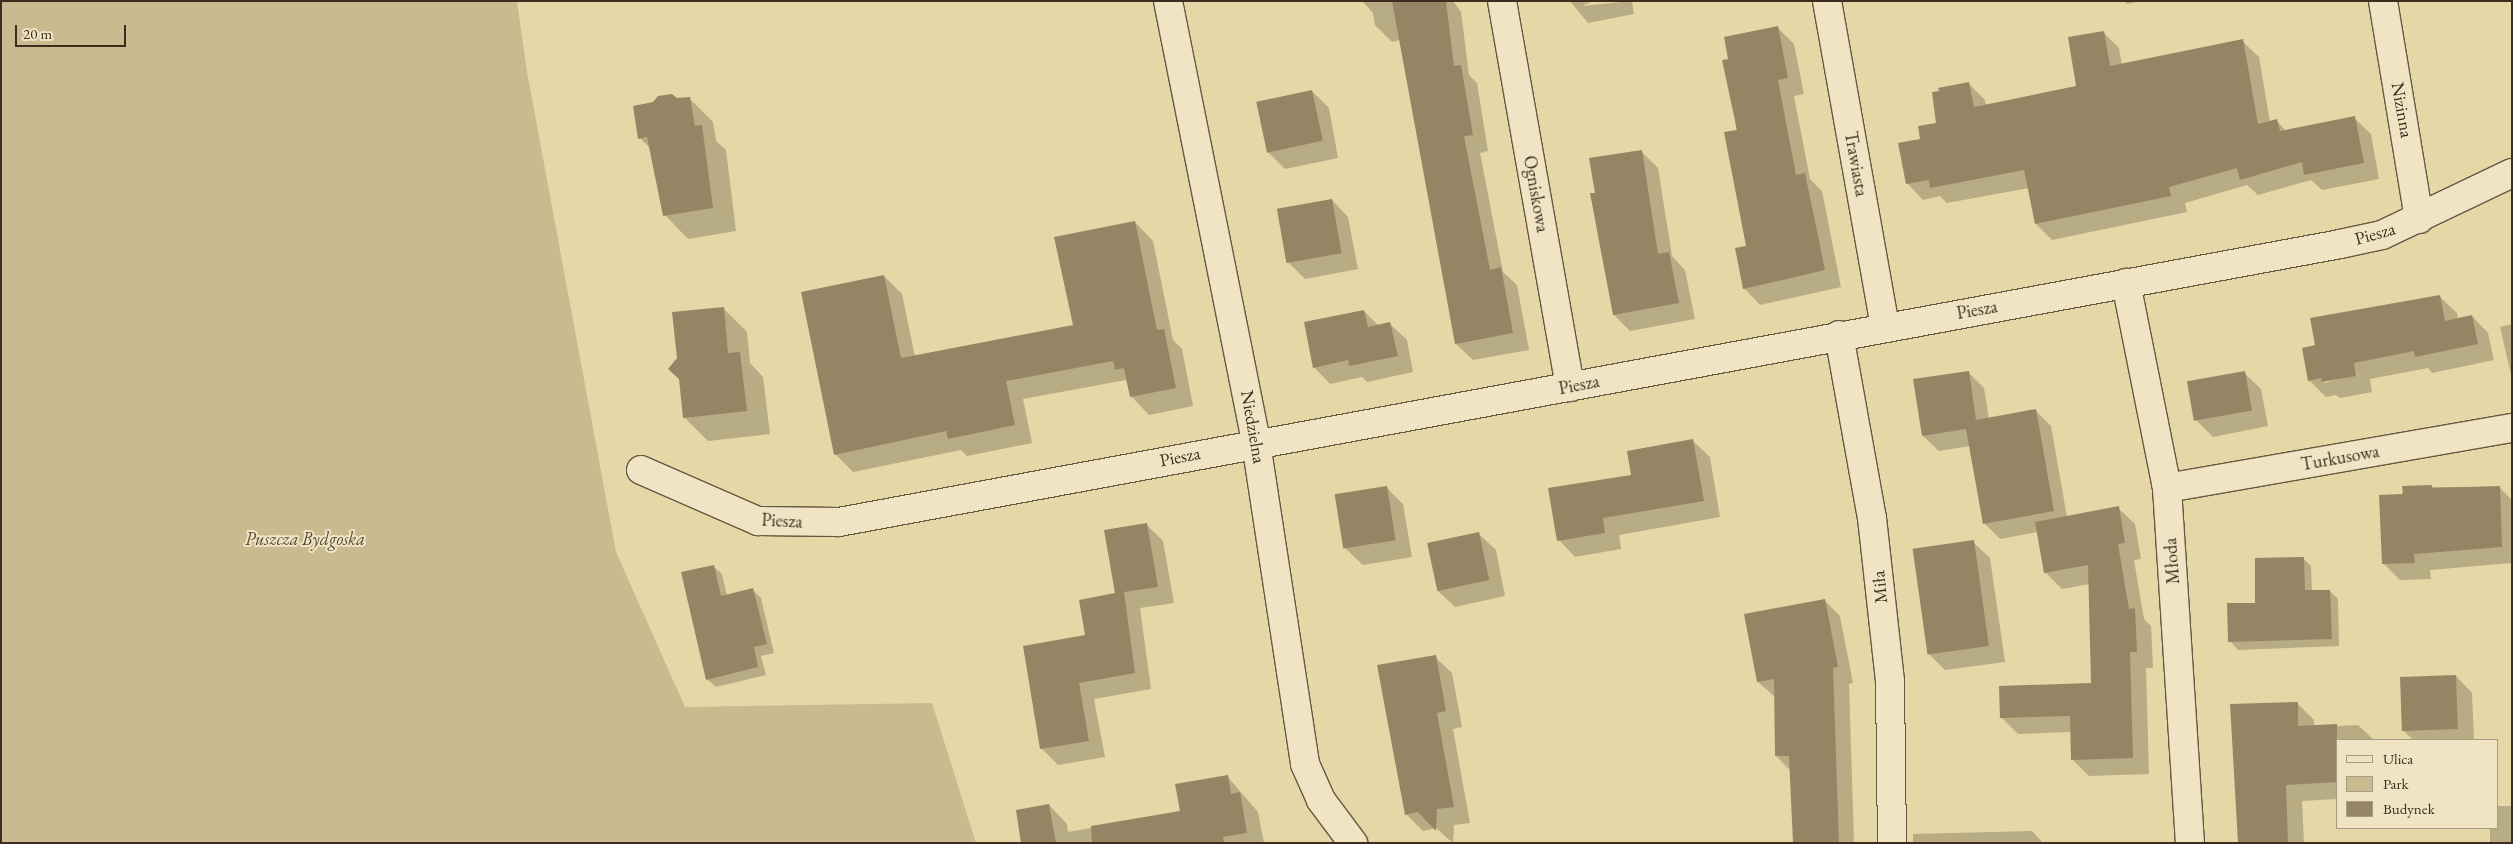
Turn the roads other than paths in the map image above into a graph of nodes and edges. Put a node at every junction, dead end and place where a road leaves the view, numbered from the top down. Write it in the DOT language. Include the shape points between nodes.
graph roads {
  1 [pos="1168,1"];
  2 [pos="1502,1"];
  3 [pos="1827,1"];
  4 [pos="2383,1"];
  5 [pos="2512,173"];
  6 [pos="2419,219"];
  7 [pos="2126,283"];
  8 [pos="1885,326"];
  9 [pos="1839,335"];
  10 [pos="1570,387"];
  11 [pos="2512,428"];
  12 [pos="1256,442"];
  13 [pos="641,470"];
  14 [pos="2167,488"];
  15 [pos="1353,843"];
  16 [pos="1892,843"];
  17 [pos="2190,843"];
  1 -- 12 [label="street, Niedzielna"];
  2 -- 10 [label="street, Ogniskowa"];
  3 -- 8 [label="street, Trawiasta"];
  4 -- 6 [label="street, Nizinna"];
  5 -- 6 [label="street, Piesza"];
  6 -- 7 [label="street, Piesza" via="2374,236"];
  7 -- 8 [label="street, Piesza"];
  7 -- 14 [label="street, Młoda"];
  8 -- 9 [label="street, Piesza"];
  9 -- 10 [label="street, Piesza"];
  9 -- 16 [label="street, Miła" via="1872,518 1890,681"];
  10 -- 12 [label="street, Piesza"];
  11 -- 14 [label="street, Turkusowa"];
  12 -- 13 [label="street, Piesza" via="839,522 758,521"];
  12 -- 15 [label="street, Niedzielna" via="1305,764 1320,800"];
  14 -- 17 [label="street, Młoda"];
}
